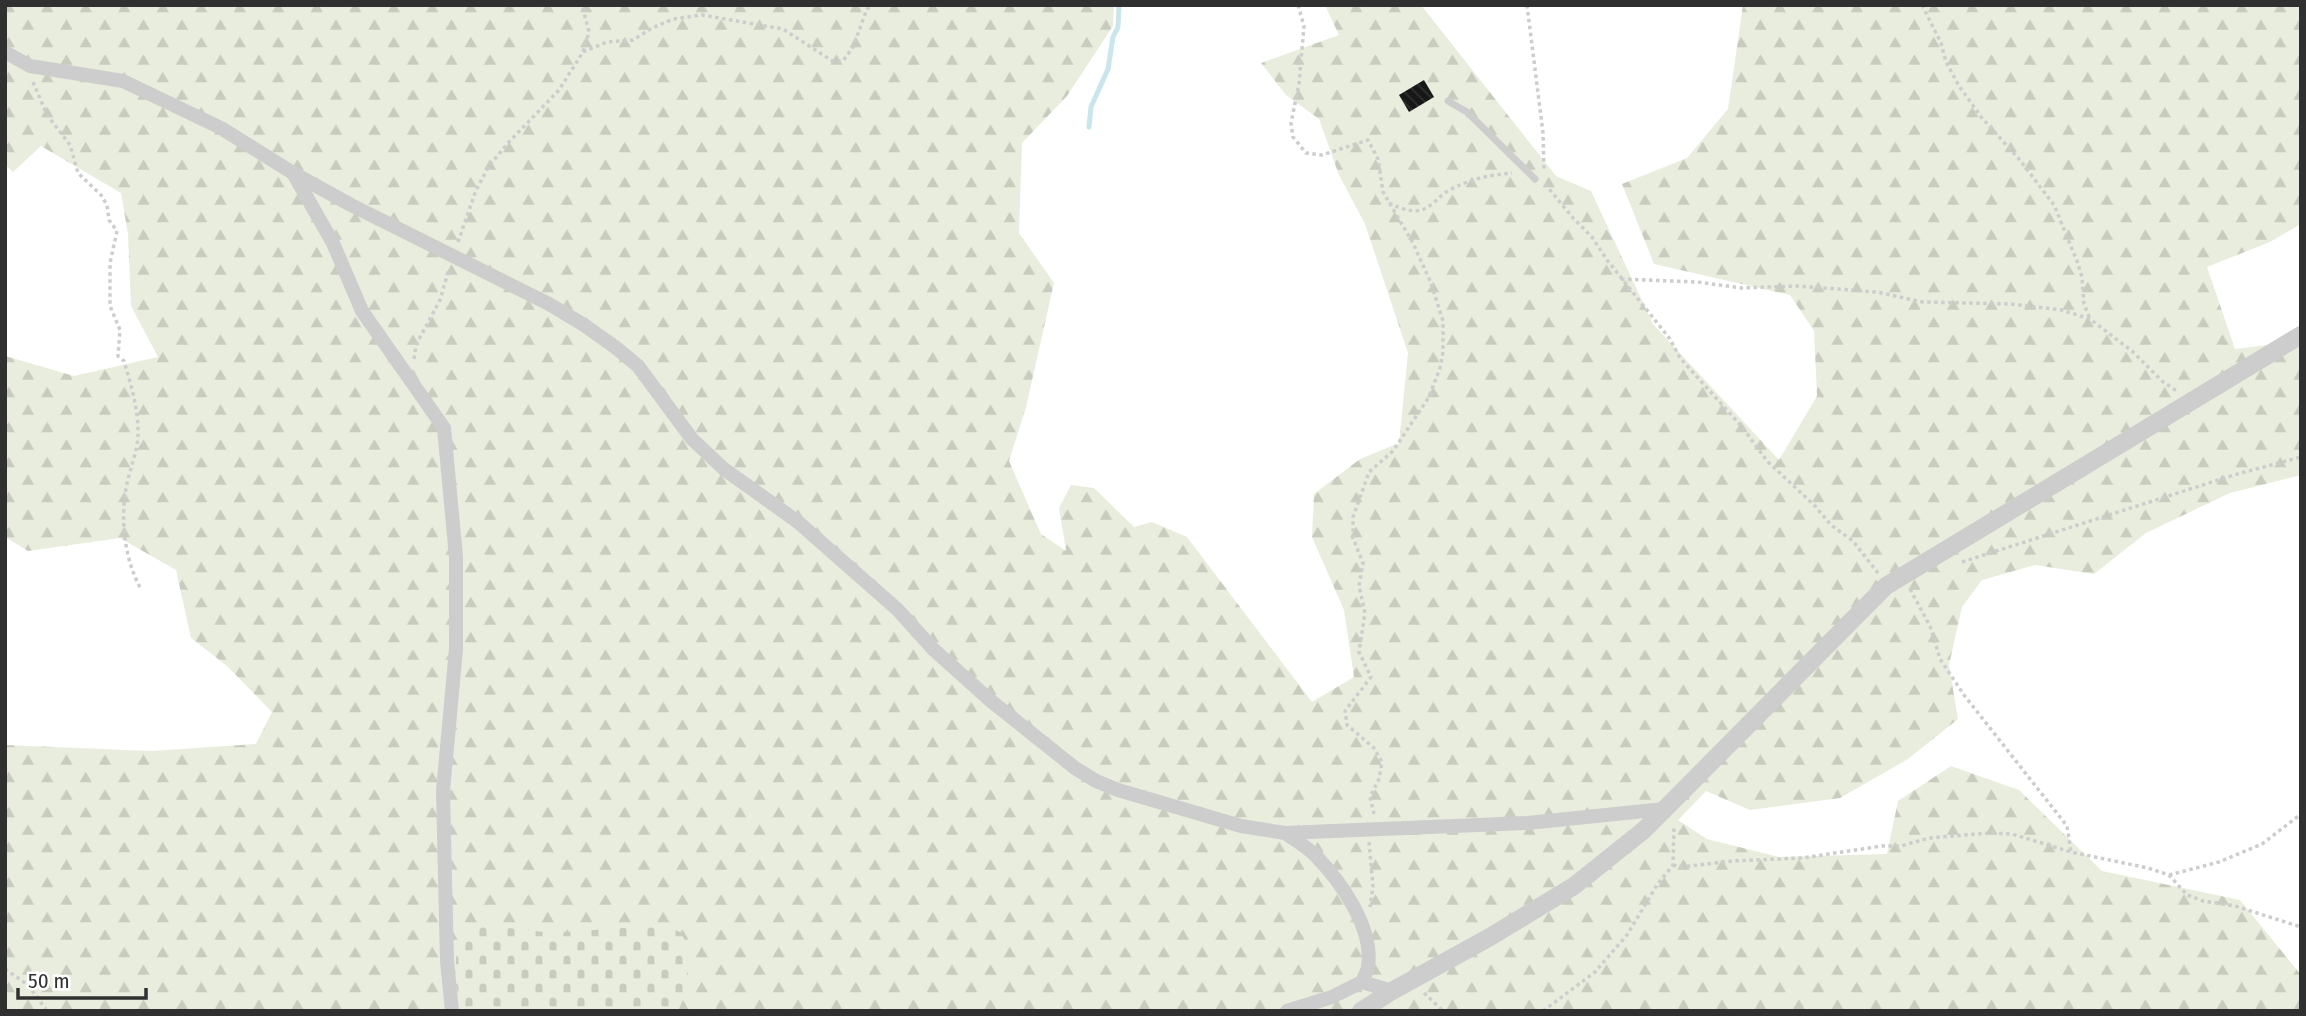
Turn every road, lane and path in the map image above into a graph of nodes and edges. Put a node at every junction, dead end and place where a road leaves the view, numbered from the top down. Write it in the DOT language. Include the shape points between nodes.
graph roads {
  1 [pos="582,5"];
  2 [pos="873,5"];
  3 [pos="1298,5"];
  4 [pos="1527,5"];
  5 [pos="1922,5"];
  6 [pos="5,52"];
  7 [pos="583,52"];
  8 [pos="30,66"];
  9 [pos="1448,101"];
  10 [pos="293,173"];
  11 [pos="1535,179"];
  12 [pos="1543,183"];
  13 [pos="1389,203"];
  14 [pos="453,256"];
  15 [pos="1621,279"];
  16 [pos="2090,318"];
  17 [pos="2301,335"];
  18 [pos="411,378"];
  19 [pos="2191,401"];
  20 [pos="2301,457"];
  21 [pos="1957,564"];
  22 [pos="1886,586"];
  23 [pos="141,589"];
  24 [pos="1678,795"];
  25 [pos="1664,809"];
  26 [pos="2301,814"];
  27 [pos="1374,830"];
  28 [pos="1285,833"];
  29 [pos="2071,852"];
  30 [pos="1673,865"];
  31 [pos="2169,875"];
  32 [pos="1362,925"];
  33 [pos="2301,927"];
  34 [pos="5,969"];
  35 [pos="1362,982"];
  36 [pos="1392,991"];
  37 [pos="47,1011"];
  38 [pos="452,1011"];
  39 [pos="1287,1011"];
  40 [pos="1361,1011"];
  41 [pos="1543,1011"];
  1 -- 7 [label="path" via="589,32"];
  2 -- 7 [label="path" via="843,61 834,62 783,29 702,15 673,19 633,40 607,42"];
  3 -- 13 [label="path" via="1304,26 1293,137 1307,153 1322,155 1368,141 1378,159"];
  4 -- 12 [label="path" via="1544,141"];
  5 -- 16 [label="path" via="1959,86 2054,205 2082,276"];
  6 -- 8 [label="street"];
  7 -- 14 [label="path" via="559,90 489,166"];
  8 -- 10 [label="street" via="122,81 221,128"];
  8 -- 23 [label="path" via="47,114 70,145 78,173 101,195 117,231 110,263 110,306 120,330 118,356 124,361 138,416 138,438 126,489 127,550"];
  9 -- 11 [label="lane" via="1467,112"];
  10 -- 14 [label="street"];
  10 -- 18 [label="street" via="333,243 362,311"];
  11 -- 12 [label="path"];
  11 -- 13 [label="path" via="1520,173 1486,175 1448,191 1424,210"];
  12 -- 15 [label="path"];
  13 -- 27 [label="path" via="1431,283 1443,321 1443,352 1429,397 1392,451 1369,472 1353,517 1353,538 1363,563 1359,586 1365,613 1359,652 1371,677 1345,710 1347,725 1374,748 1382,762 1380,779 1370,797"];
  14 -- 18 [label="path" via="440,300 416,345"];
  14 -- 28 [label="street" via="549,304 615,347 638,366 692,439 716,462 799,522 991,701 1075,768 1118,790 1241,826"];
  15 -- 16 [label="path" via="1877,292 1923,302 2062,310"];
  15 -- 22 [label="path" via="1767,461 1853,541"];
  16 -- 19 [label="path"];
  17 -- 19 [label="street"];
  18 -- 38 [label="street" via="444,428 456,557 456,649 443,791"];
  19 -- 22 [label="street"];
  20 -- 21 [label="path"];
  22 -- 24 [label="street"];
  22 -- 29 [label="path" via="1904,580 1930,626 1940,659 2067,826"];
  24 -- 25 [label="street"];
  24 -- 30 [label="path"];
  25 -- 27 [label="street" via="1528,823"];
  25 -- 36 [label="street" via="1574,886"];
  26 -- 31 [label="path" via="2262,844"];
  27 -- 28 [label="street"];
  27 -- 32 [label="path" via="1369,841 1373,899"];
  28 -- 32 [label="street" via="1314,854 1340,886"];
  29 -- 30 [label="path" via="2012,834 1990,833 1802,858"];
  29 -- 31 [label="path"];
  30 -- 41 [label="path" via="1610,956"];
  31 -- 33 [label="path" via="2187,895"];
  32 -- 35 [label="street" via="1368,966"];
  34 -- 37 [label="path" via="28,985"];
  35 -- 36 [label="street"];
  35 -- 39 [label="street" via="1332,998"];
  36 -- 40 [label="street"];
}
